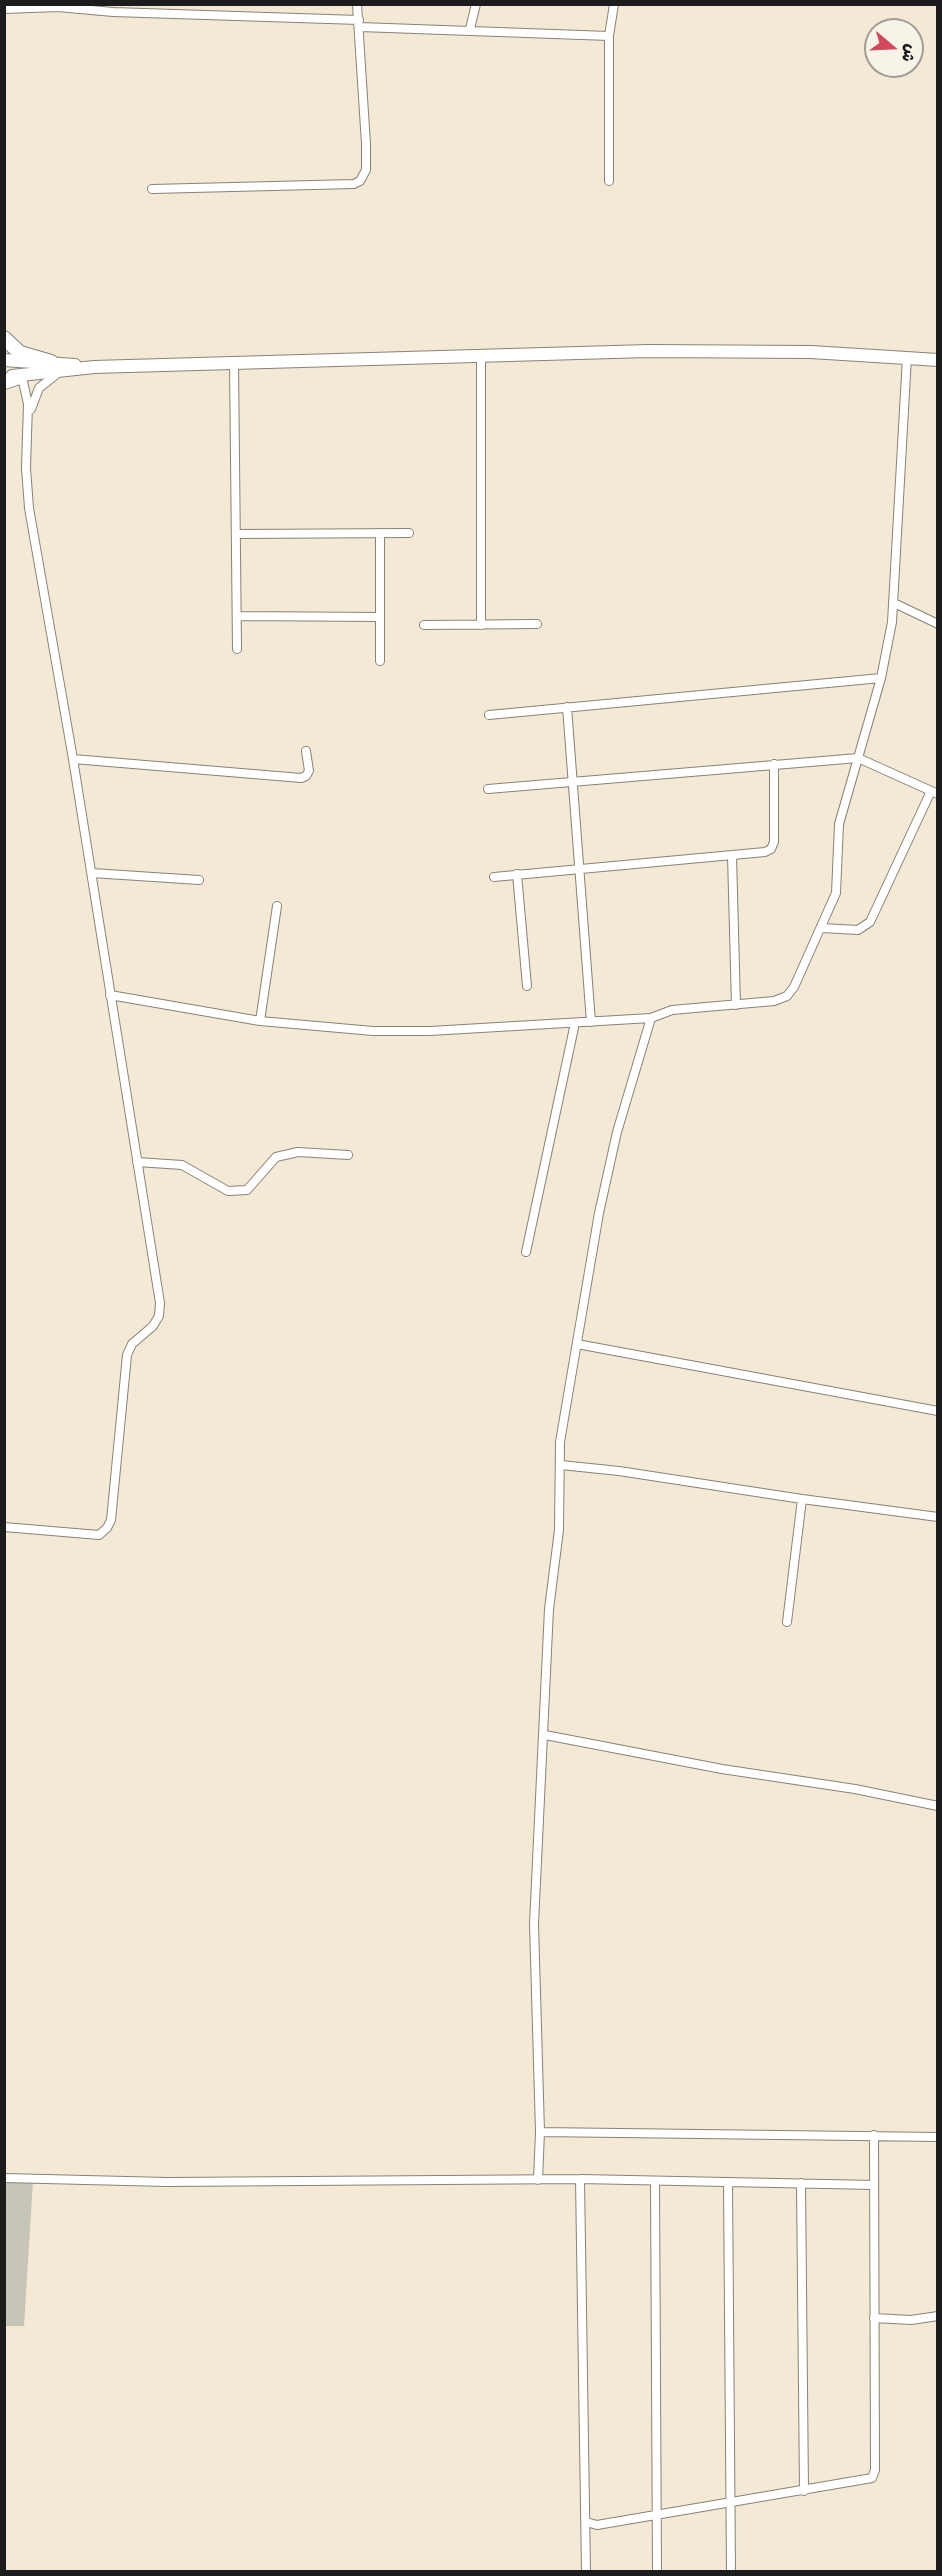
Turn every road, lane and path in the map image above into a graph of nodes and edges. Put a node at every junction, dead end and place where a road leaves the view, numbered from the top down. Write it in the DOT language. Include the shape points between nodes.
graph roads {
  1 [pos="357,4"];
  2 [pos="476,4"];
  3 [pos="614,4"];
  4 [pos="4,9"];
  5 [pos="359,24"];
  6 [pos="470,29"];
  7 [pos="609,36"];
  8 [pos="609,181"];
  9 [pos="152,189"];
  10 [pos="4,338"];
  11 [pos="481,355"];
  12 [pos="907,357"];
  13 [pos="4,360"];
  14 [pos="938,360"];
  15 [pos="234,362"];
  16 [pos="55,367"];
  17 [pos="4,375"];
  18 [pos="21,377"];
  19 [pos="4,382"];
  20 [pos="28,415"];
  21 [pos="380,533"];
  22 [pos="409,533"];
  23 [pos="236,534"];
  24 [pos="894,603"];
  25 [pos="237,616"];
  26 [pos="380,617"];
  27 [pos="537,624"];
  28 [pos="938,624"];
  29 [pos="424,625"];
  30 [pos="481,625"];
  31 [pos="237,649"];
  32 [pos="380,661"];
  33 [pos="881,678"];
  34 [pos="567,707"];
  35 [pos="489,715"];
  36 [pos="306,751"];
  37 [pos="858,758"];
  38 [pos="74,759"];
  39 [pos="774,764"];
  40 [pos="573,781"];
  41 [pos="488,789"];
  42 [pos="934,793"];
  43 [pos="732,856"];
  44 [pos="580,868"];
  45 [pos="92,873"];
  46 [pos="517,874"];
  47 [pos="494,877"];
  48 [pos="200,880"];
  49 [pos="277,906"];
  50 [pos="822,928"];
  51 [pos="527,986"];
  52 [pos="110,995"];
  53 [pos="736,1005"];
  54 [pos="651,1018"];
  55 [pos="260,1021"];
  56 [pos="591,1022"];
  57 [pos="574,1023"];
  58 [pos="348,1155"];
  59 [pos="137,1162"];
  60 [pos="526,1252"];
  61 [pos="577,1344"];
  62 [pos="938,1411"];
  63 [pos="561,1465"];
  64 [pos="802,1500"];
  65 [pos="938,1517"];
  66 [pos="4,1527"];
  67 [pos="787,1622"];
  68 [pos="545,1736"];
  69 [pos="938,1806"];
  70 [pos="540,2132"];
  71 [pos="874,2135"];
  72 [pos="938,2137"];
  73 [pos="4,2178"];
  74 [pos="580,2179"];
  75 [pos="538,2180"];
  76 [pos="655,2181"];
  77 [pos="728,2182"];
  78 [pos="801,2183"];
  79 [pos="874,2185"];
  80 [pos="938,2316"];
  81 [pos="874,2318"];
  82 [pos="804,2491"];
  83 [pos="731,2503"];
  84 [pos="657,2515"];
  85 [pos="586,2522"];
  86 [pos="586,2571"];
  87 [pos="657,2571"];
  88 [pos="731,2571"];
  1 -- 5 [label="street"];
  2 -- 6 [label="street"];
  3 -- 7 [label="street"];
  4 -- 5 [label="street" via="58,7"];
  5 -- 6 [label="street"];
  5 -- 9 [label="street" via="366,144 366,170 360,181"];
  6 -- 7 [label="street"];
  7 -- 8 [label="street"];
  10 -- 16 [label="highway" via="20,352"];
  11 -- 12 [label="main road" via="811,351"];
  11 -- 15 [label="main road"];
  11 -- 30 [label="street"];
  12 -- 14 [label="main road"];
  12 -- 24 [label="street"];
  13 -- 16 [label="main road"];
  15 -- 16 [label="main road"];
  15 -- 23 [label="street"];
  16 -- 18 [label="main road"];
  16 -- 20 [label="street" via="39,388"];
  17 -- 18 [label="main road"];
  18 -- 19 [label="highway"];
  18 -- 20 [label="street" via="28,395"];
  20 -- 38 [label="street" via="29,508"];
  21 -- 22 [label="street"];
  21 -- 23 [label="street"];
  21 -- 26 [label="street"];
  23 -- 25 [label="street"];
  24 -- 28 [label="street"];
  24 -- 33 [label="street"];
  25 -- 26 [label="street"];
  25 -- 31 [label="street"];
  26 -- 32 [label="street"];
  27 -- 30 [label="street"];
  29 -- 30 [label="street"];
  33 -- 34 [label="street"];
  33 -- 37 [label="street"];
  34 -- 35 [label="street"];
  34 -- 40 [label="street"];
  36 -- 38 [label="street" via="309,771 301,778"];
  37 -- 39 [label="street"];
  37 -- 42 [label="street"];
  37 -- 50 [label="street" via="839,824 836,893"];
  38 -- 45 [label="street"];
  39 -- 40 [label="street"];
  39 -- 43 [label="street" via="771,849"];
  40 -- 41 [label="street"];
  40 -- 44 [label="street"];
  42 -- 50 [label="street" via="870,922 858,930"];
  43 -- 44 [label="street"];
  43 -- 53 [label="street"];
  44 -- 46 [label="street"];
  44 -- 56 [label="street"];
  45 -- 48 [label="street"];
  45 -- 52 [label="street"];
  46 -- 47 [label="street"];
  46 -- 51 [label="street"];
  49 -- 55 [label="street"];
  50 -- 53 [label="street" via="787,996"];
  52 -- 55 [label="street"];
  52 -- 59 [label="street"];
  53 -- 54 [label="street" via="672,1010"];
  54 -- 56 [label="street"];
  54 -- 61 [label="street" via="616,1132"];
  55 -- 57 [label="street" via="373,1031"];
  56 -- 57 [label="street"];
  57 -- 60 [label="street"];
  58 -- 59 [label="street" via="298,1152 276,1157 247,1190 228,1191 182,1165"];
  59 -- 66 [label="street" via="160,1303 153,1326 132,1344 127,1355 111,1520 99,1535"];
  61 -- 62 [label="street"];
  61 -- 63 [label="street" via="562,1418"];
  63 -- 64 [label="street"];
  63 -- 68 [label="street" via="559,1530 549,1609"];
  64 -- 65 [label="street"];
  64 -- 67 [label="street"];
  68 -- 69 [label="street"];
  68 -- 70 [label="street" via="534,1924"];
  70 -- 71 [label="street"];
  70 -- 75 [label="street"];
  71 -- 72 [label="street"];
  71 -- 79 [label="street"];
  73 -- 75 [label="street" via="167,2182"];
  74 -- 75 [label="street"];
  74 -- 76 [label="street"];
  74 -- 85 [label="street"];
  76 -- 77 [label="street"];
  76 -- 84 [label="street"];
  77 -- 78 [label="street"];
  77 -- 83 [label="street"];
  78 -- 79 [label="street"];
  78 -- 82 [label="street"];
  79 -- 81 [label="street"];
  80 -- 81 [label="street" via="911,2320"];
  81 -- 82 [label="street" via="872,2478"];
  82 -- 83 [label="street"];
  83 -- 84 [label="street"];
  83 -- 88 [label="street"];
  84 -- 85 [label="street" via="597,2525"];
  84 -- 87 [label="street"];
  85 -- 86 [label="street"];
}
